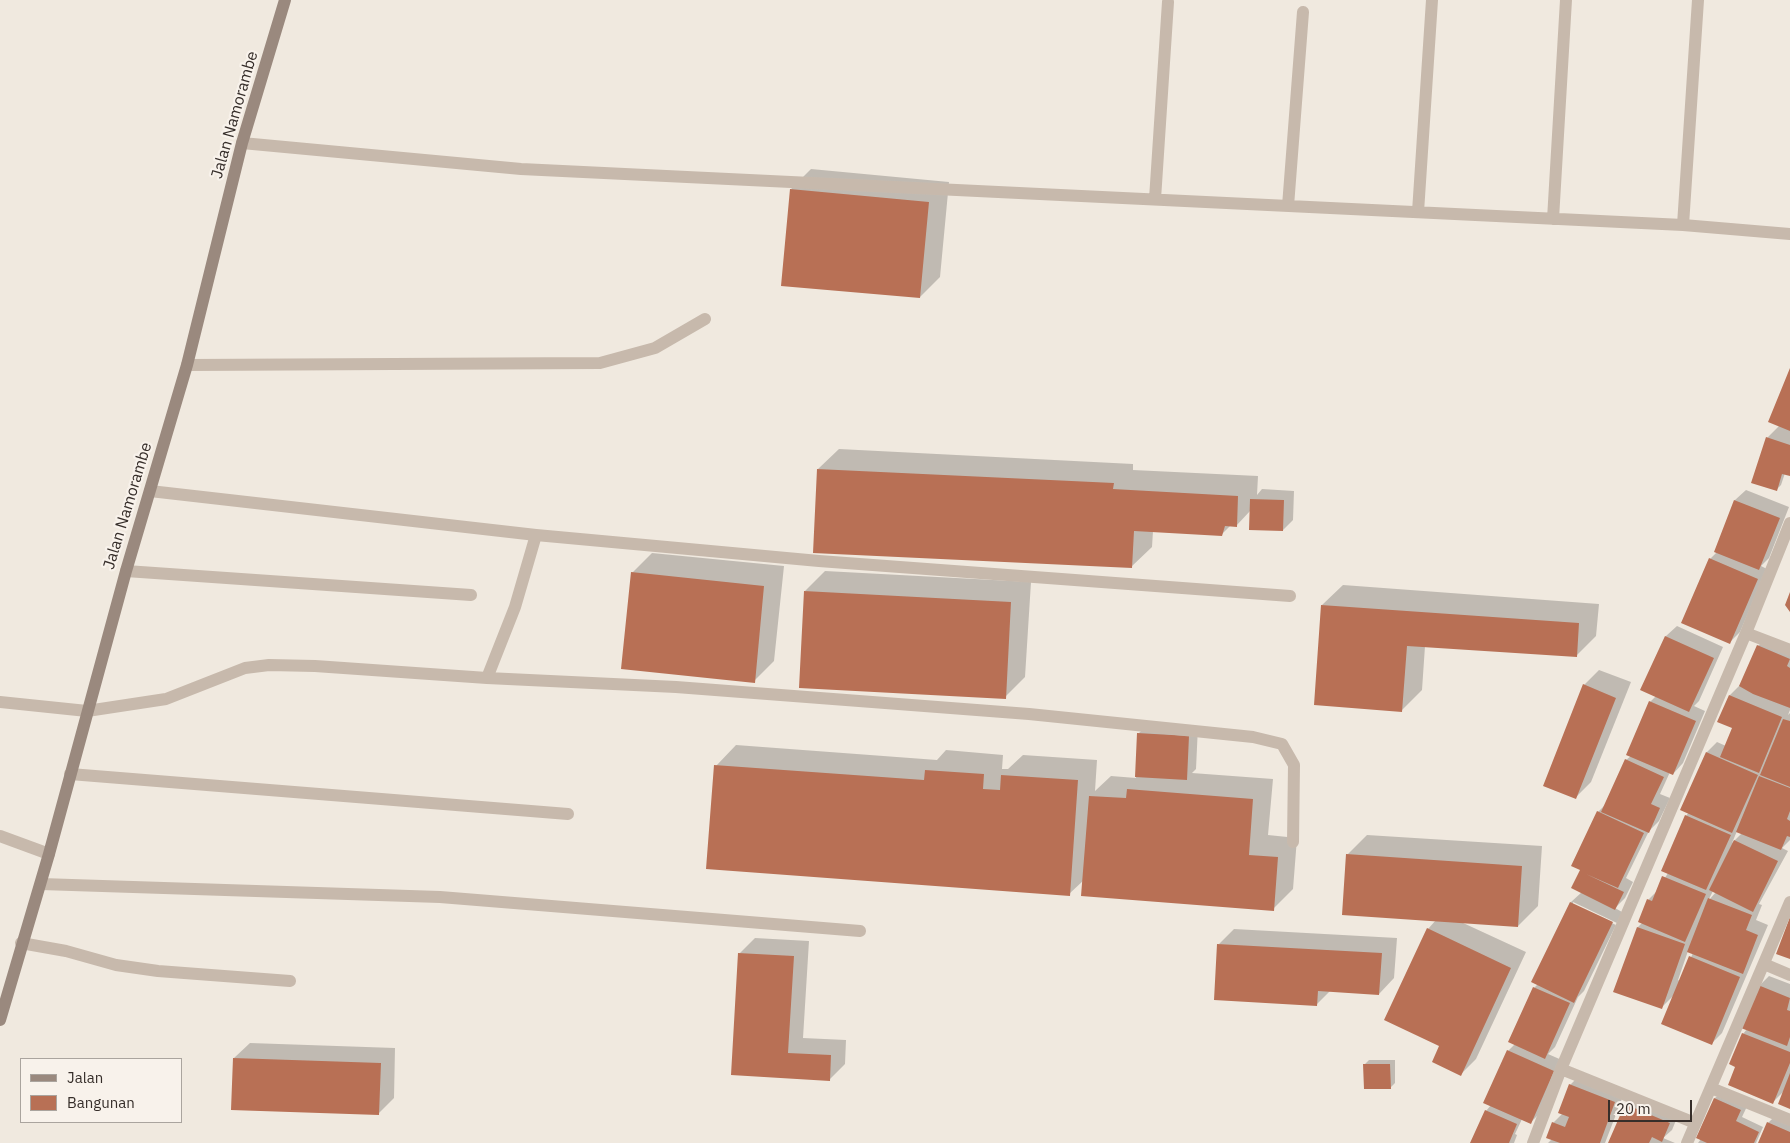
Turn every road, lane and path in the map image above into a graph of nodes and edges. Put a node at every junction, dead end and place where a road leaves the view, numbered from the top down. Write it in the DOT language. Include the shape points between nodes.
graph roads {
  1 [pos="284,0"];
  2 [pos="1432,0"];
  3 [pos="1566,0"];
  4 [pos="1698,0"];
  5 [pos="1168,2"];
  6 [pos="1303,12"];
  7 [pos="242,143"];
  8 [pos="1156,199"];
  9 [pos="1288,206"];
  10 [pos="1418,212"];
  11 [pos="1553,219"];
  12 [pos="1683,225"];
  13 [pos="1790,234"];
  14 [pos="705,318"];
  15 [pos="186,365"];
  16 [pos="150,491"];
  17 [pos="1790,523"];
  18 [pos="536,535"];
  19 [pos="126,571"];
  20 [pos="471,595"];
  21 [pos="1290,596"];
  22 [pos="1746,632"];
  23 [pos="1790,650"];
  24 [pos="487,678"];
  25 [pos="0,702"];
  26 [pos="88,711"];
  27 [pos="70,774"];
  28 [pos="568,814"];
  29 [pos="0,836"];
  30 [pos="1293,842"];
  31 [pos="49,854"];
  32 [pos="41,884"];
  33 [pos="1790,902"];
  34 [pos="860,931"];
  35 [pos="21,943"];
  36 [pos="1764,964"];
  37 [pos="1790,975"];
  38 [pos="290,981"];
  39 [pos="0,1020"];
  40 [pos="1561,1069"];
  41 [pos="1711,1088"];
  42 [pos="1790,1120"];
  43 [pos="1695,1123"];
  44 [pos="1533,1143"];
  45 [pos="1688,1143"];
  1 -- 7 [label="main road, Jalan Namorambe"];
  2 -- 10 [label="street"];
  3 -- 11 [label="street"];
  4 -- 12 [label="street"];
  5 -- 8 [label="street"];
  6 -- 9 [label="street"];
  7 -- 8 [label="street" via="521,169"];
  7 -- 15 [label="main road, Jalan Namorambe"];
  8 -- 9 [label="street"];
  9 -- 10 [label="street"];
  10 -- 11 [label="street"];
  11 -- 12 [label="street"];
  12 -- 13 [label="street"];
  14 -- 15 [label="street" via="655,348 600,363"];
  15 -- 16 [label="main road, Jalan Namorambe"];
  16 -- 18 [label="street"];
  16 -- 19 [label="main road, Jalan Namorambe"];
  17 -- 22 [label="street"];
  18 -- 21 [label="street" via="818,561"];
  18 -- 24 [label="street" via="515,606"];
  19 -- 20 [label="street"];
  19 -- 26 [label="main road, Jalan Namorambe"];
  22 -- 23 [label="street"];
  22 -- 40 [label="street"];
  24 -- 26 [label="street" via="269,665 245,668 166,699"];
  24 -- 30 [label="street" via="676,687 1029,714 1272,740 1282,744 1294,765"];
  25 -- 26 [label="street"];
  26 -- 27 [label="main road, Jalan Namorambe"];
  27 -- 28 [label="street"];
  27 -- 31 [label="main road, Jalan Namorambe"];
  29 -- 31 [label="street"];
  31 -- 32 [label="main road, Jalan Namorambe"];
  32 -- 34 [label="street" via="440,897"];
  32 -- 35 [label="main road, Jalan Namorambe"];
  33 -- 36 [label="street"];
  35 -- 38 [label="street" via="116,965 158,971"];
  35 -- 39 [label="main road, Jalan Namorambe"];
  36 -- 37 [label="street"];
  36 -- 41 [label="street"];
  40 -- 43 [label="street"];
  40 -- 44 [label="street"];
  41 -- 42 [label="street"];
  41 -- 43 [label="street"];
  43 -- 45 [label="street"];
}
